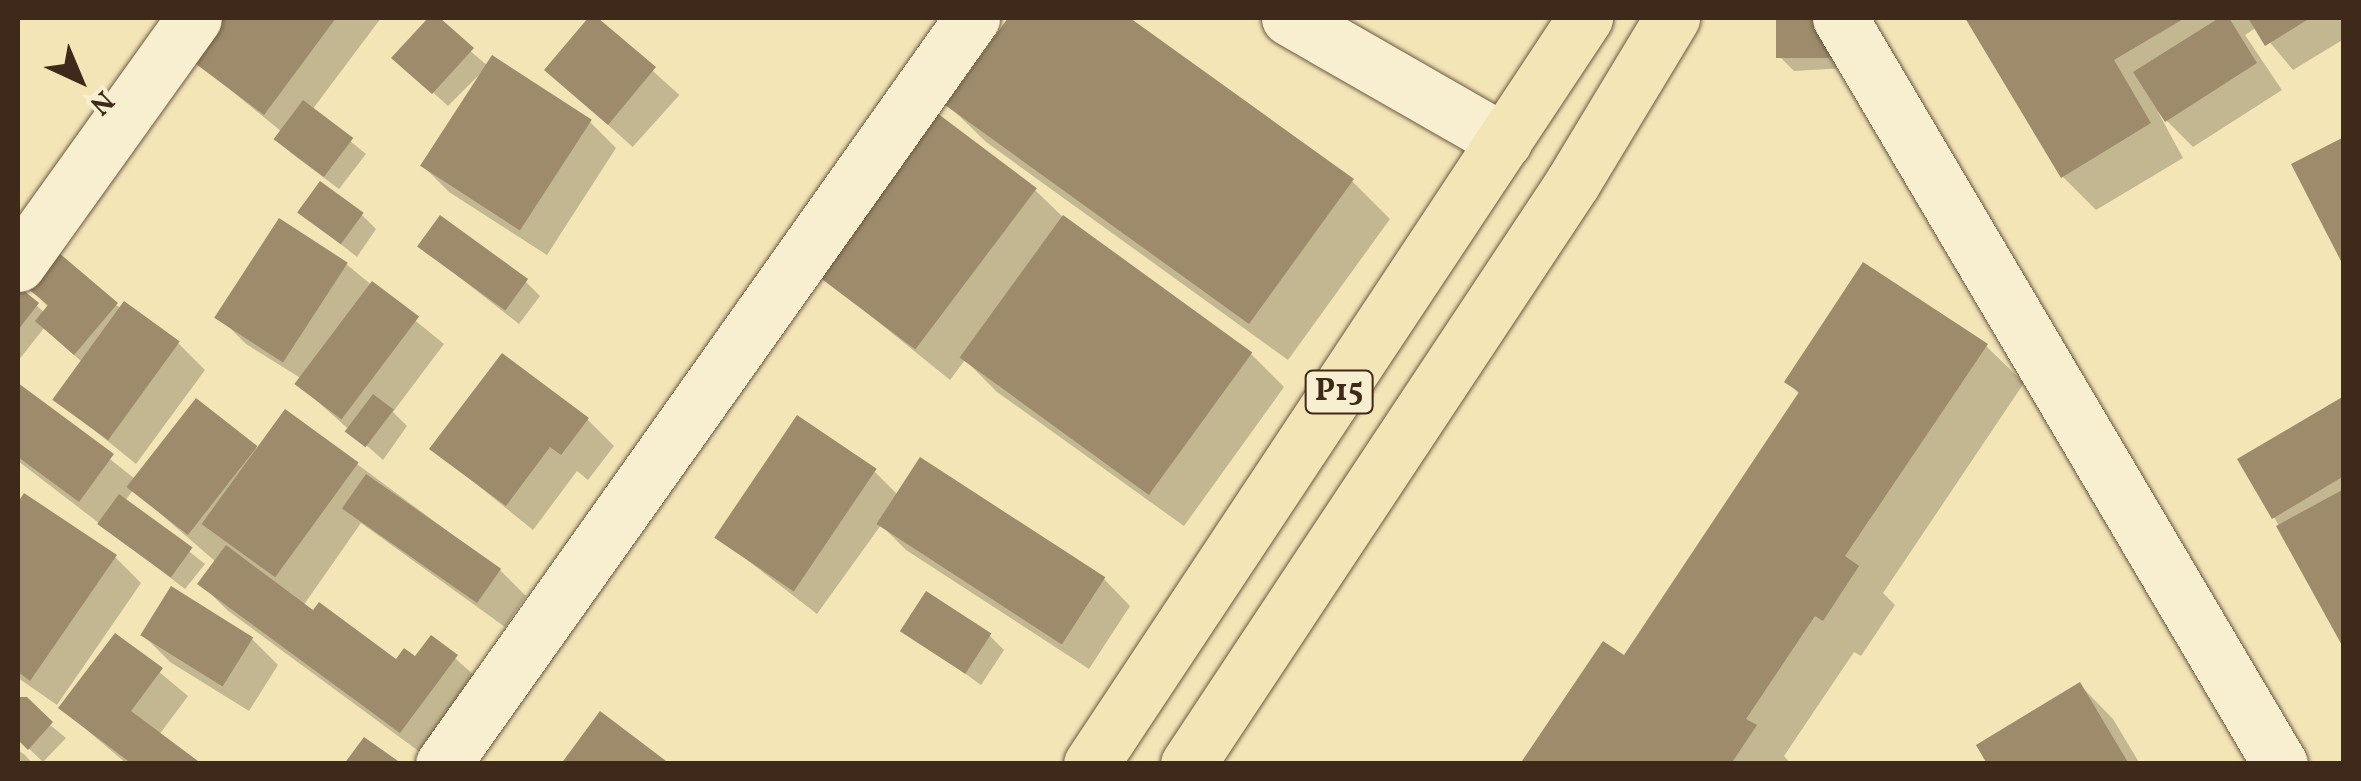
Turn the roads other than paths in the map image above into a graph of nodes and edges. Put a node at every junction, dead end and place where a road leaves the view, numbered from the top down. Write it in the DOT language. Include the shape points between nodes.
graph roads {
  1 [pos="194,18"];
  2 [pos="972,18"];
  3 [pos="1290,18"];
  4 [pos="1584,18"];
  5 [pos="1672,18"];
  6 [pos="1840,18"];
  7 [pos="1504,141"];
  8 [pos="18,264"];
  9 [pos="444,764"];
  10 [pos="1090,764"];
  11 [pos="1188,764"];
  12 [pos="2280,764"];
  1 -- 8 [label="street"];
  2 -- 9 [label="street"];
  3 -- 7 [label="street"];
  4 -- 7 [label="main road, P15"];
  5 -- 11 [label="main road, P15" via="1562,198"];
  6 -- 12 [label="street"];
  7 -- 10 [label="main road, P15"];
}
